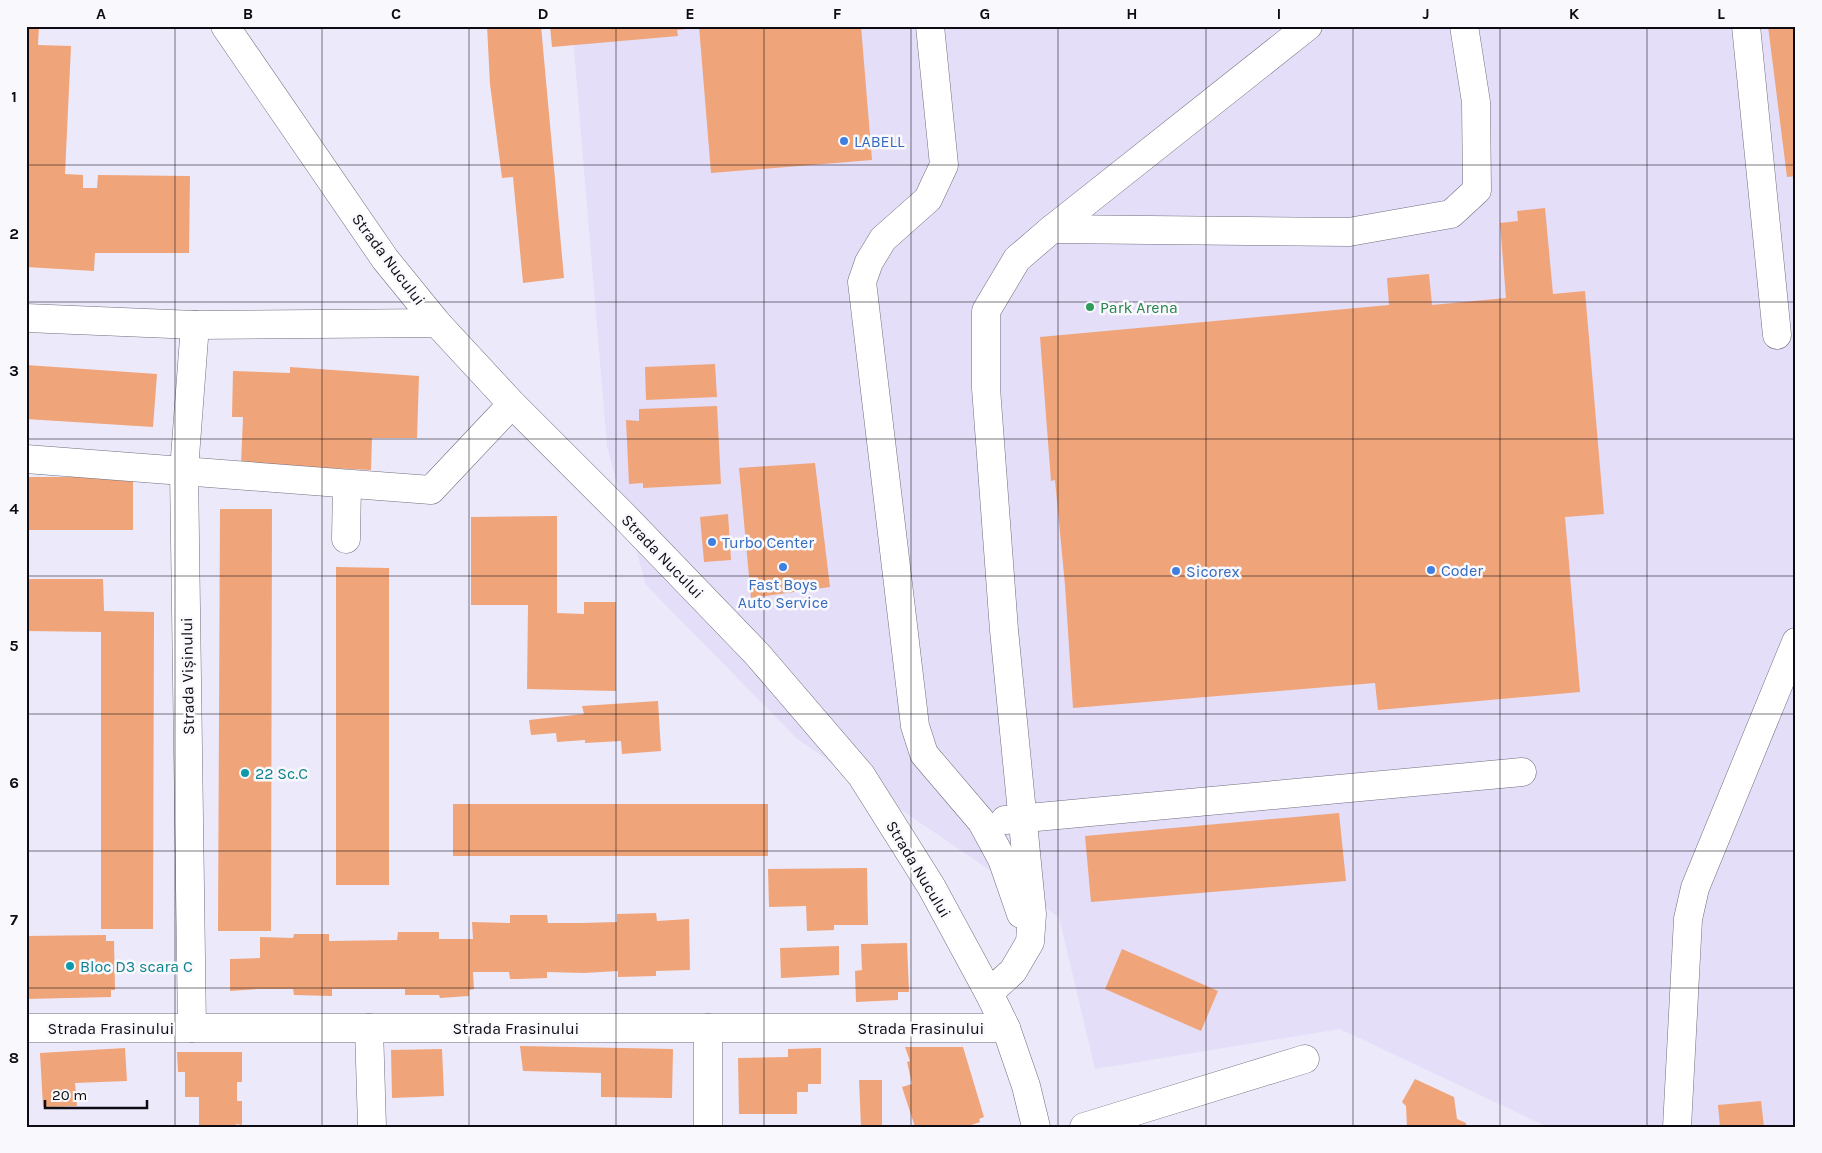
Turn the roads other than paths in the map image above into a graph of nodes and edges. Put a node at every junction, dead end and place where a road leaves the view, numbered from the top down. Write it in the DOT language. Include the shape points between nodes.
graph roads {
  1 [pos="224,26"];
  2 [pos="930,26"];
  3 [pos="1308,26"];
  4 [pos="1464,26"];
  5 [pos="1746,26"];
  6 [pos="1052,229"];
  7 [pos="26,318"];
  8 [pos="437,323"];
  9 [pos="196,325"];
  10 [pos="1777,335"];
  11 [pos="512,404"];
  12 [pos="26,459"];
  13 [pos="184,470"];
  14 [pos="347,485"];
  15 [pos="346,539"];
  16 [pos="1796,642"];
  17 [pos="1522,772"];
  18 [pos="1022,818"];
  19 [pos="982,822"];
  20 [pos="1030,942"];
  21 [pos="990,993"];
  22 [pos="26,1028"];
  23 [pos="192,1028"];
  24 [pos="369,1028"];
  25 [pos="708,1028"];
  26 [pos="1006,1028"];
  27 [pos="1305,1059"];
  28 [pos="372,1127"];
  29 [pos="708,1127"];
  30 [pos="1036,1127"];
  31 [pos="1084,1127"];
  32 [pos="1677,1127"];
  1 -- 8 [label="street, Strada Nucului" via="384,258"];
  2 -- 19 [label="street" via="944,165 928,200 883,239 862,282 915,726 924,754"];
  3 -- 6 [label="street"];
  4 -- 6 [label="street" via="1476,102 1478,190 1451,214 1349,232"];
  5 -- 10 [label="street"];
  6 -- 18 [label="street" via="1017,259 986,311 986,388"];
  7 -- 9 [label="street"];
  8 -- 9 [label="street"];
  8 -- 11 [label="street, Strada Nucului"];
  9 -- 13 [label="street, Strada Vișinului"];
  11 -- 14 [label="street" via="432,490"];
  11 -- 21 [label="street, Strada Nucului" via="757,654 861,775 931,886"];
  12 -- 13 [label="street"];
  13 -- 14 [label="street"];
  13 -- 23 [label="street, Strada Vișinului"];
  14 -- 15 [label="street"];
  16 -- 32 [label="street" via="1695,888 1688,919"];
  17 -- 18 [label="street"];
  18 -- 19 [label="street"];
  18 -- 20 [label="street" via="1032,914"];
  19 -- 20 [label="street" via="1002,859"];
  20 -- 21 [label="street" via="1013,971"];
  21 -- 26 [label="street, Strada Nucului"];
  22 -- 23 [label="street, Strada Frasinului"];
  23 -- 24 [label="street, Strada Frasinului"];
  24 -- 25 [label="street, Strada Frasinului"];
  24 -- 28 [label="street"];
  25 -- 26 [label="street, Strada Frasinului"];
  25 -- 29 [label="street"];
  26 -- 30 [label="street, Strada Nucului"];
  27 -- 31 [label="street"];
}
